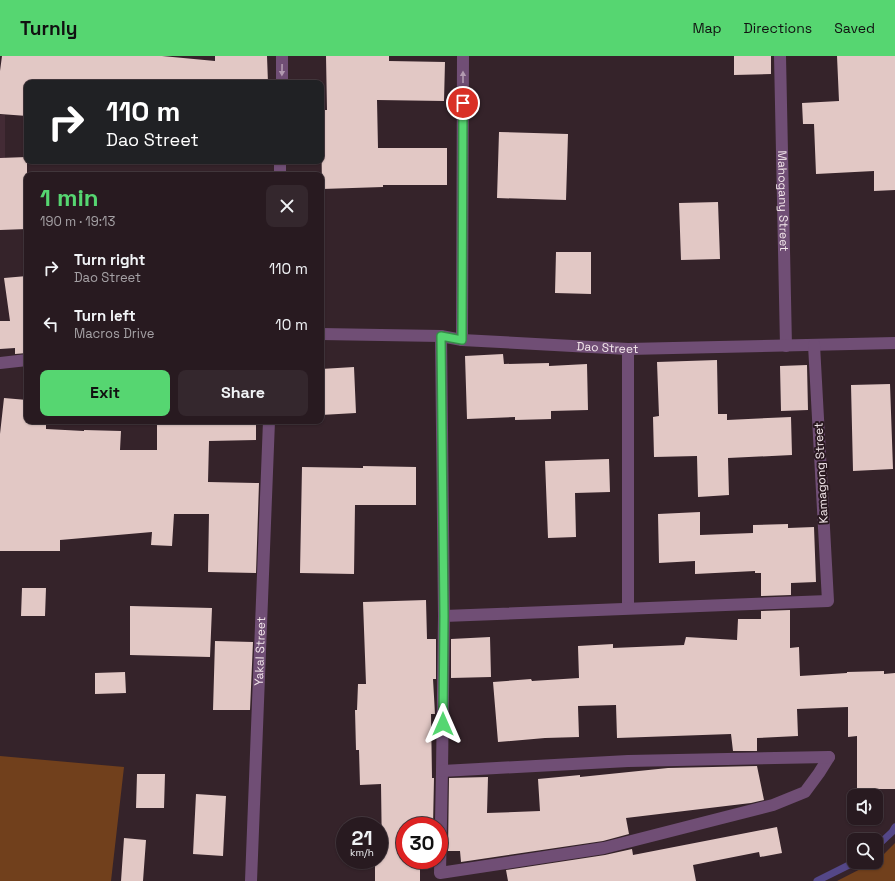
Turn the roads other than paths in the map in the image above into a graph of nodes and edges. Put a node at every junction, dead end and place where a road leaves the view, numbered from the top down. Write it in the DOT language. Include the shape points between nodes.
graph roads {
  1 [pos="282,56"];
  2 [pos="463,56"];
  3 [pos="780,56"];
  4 [pos="282,80"];
  5 [pos="324,334"];
  6 [pos="441,336"];
  7 [pos="462,340"];
  8 [pos="895,343"];
  9 [pos="814,345"];
  10 [pos="786,346"];
  11 [pos="628,349"];
  12 [pos="24,360"];
  13 [pos="0,363"];
  14 [pos="269,424"];
  15 [pos="628,608"];
  16 [pos="444,616"];
  17 [pos="442,771"];
  18 [pos="251,881"];
  1 -- 4 [label="street, one-way"];
  7 -- 2 [label="street, one-way"];
  3 -- 10 [label="street, Mahogany Street"];
  5 -- 6 [label="street, Dao Street"];
  6 -- 7 [label="street, Dao Street"];
  6 -- 16 [label="street"];
  7 -- 11 [label="street, Dao Street"];
  8 -- 9 [label="street, Dao Street"];
  9 -- 10 [label="street, Dao Street"];
  9 -- 15 [label="street, Kamagong Street" via="828,601"];
  10 -- 11 [label="street, Dao Street"];
  11 -- 15 [label="street"];
  12 -- 13 [label="street"];
  14 -- 18 [label="street, Yakal Street"];
  15 -- 16 [label="street"];
  16 -- 17 [label="street"];
  17 -- 17 [label="street" via="628,761 829,757 805,792 773,805 604,848 440,873"];
}
